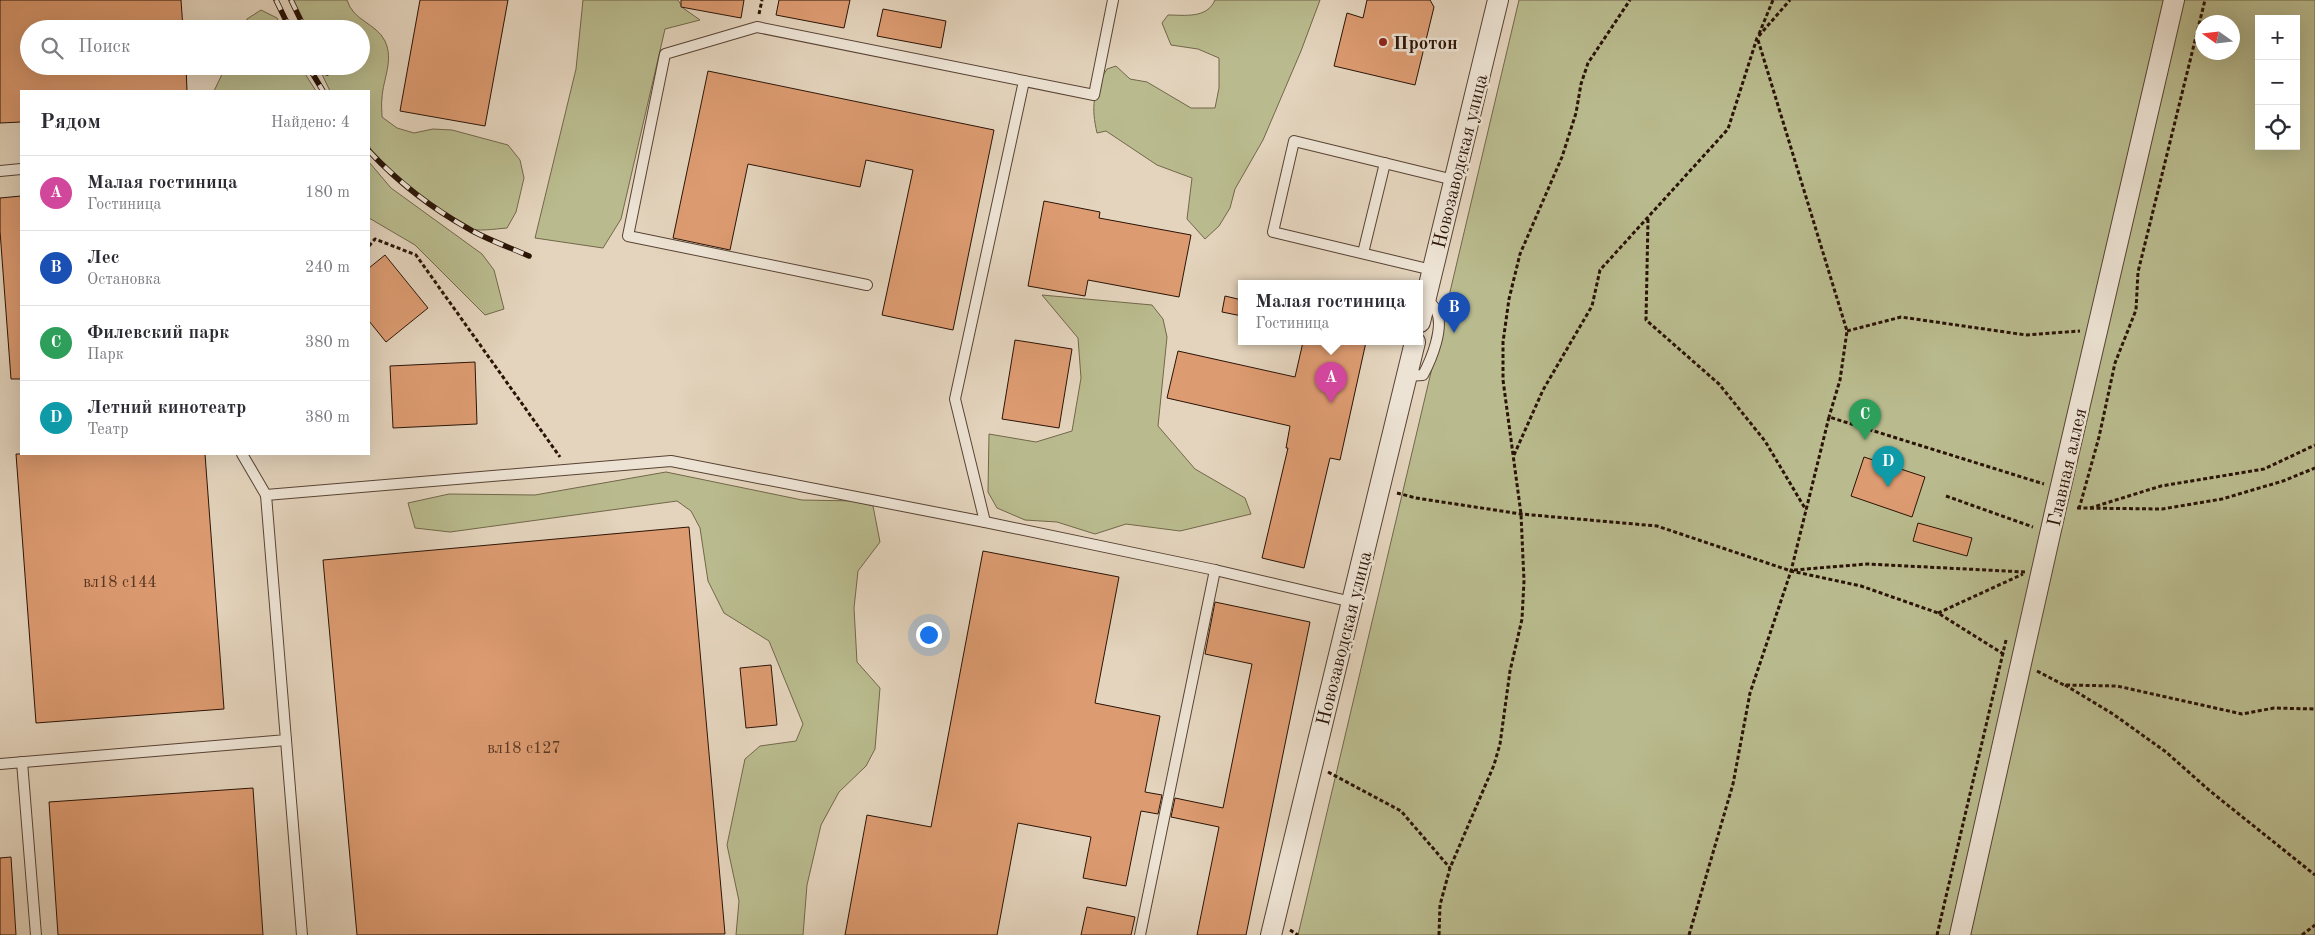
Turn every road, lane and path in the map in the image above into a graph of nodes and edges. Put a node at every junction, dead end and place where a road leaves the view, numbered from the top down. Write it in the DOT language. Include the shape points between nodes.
graph roads {
  1 [pos="1113,0"];
  2 [pos="1498,0"];
  3 [pos="1630,0"];
  4 [pos="1773,0"];
  5 [pos="1790,0"];
  6 [pos="2174,0"];
  7 [pos="2205,0"];
  8 [pos="1758,38"];
  9 [pos="1024,80"];
  10 [pos="1385,163"];
  11 [pos="20,169"];
  12 [pos="0,171"];
  13 [pos="1454,180"];
  14 [pos="1648,219"];
  15 [pos="370,245"];
  16 [pos="1363,253"];
  17 [pos="1432,270"];
  18 [pos="867,285"];
  19 [pos="1426,298"];
  20 [pos="1423,310"];
  21 [pos="1847,331"];
  22 [pos="2083,331"];
  23 [pos="1414,345"];
  24 [pos="1406,376"];
  25 [pos="1829,417"];
  26 [pos="2315,445"];
  27 [pos="243,455"];
  28 [pos="1513,456"];
  29 [pos="2315,468"];
  30 [pos="570,470"];
  31 [pos="1379,489"];
  32 [pos="2053,494"];
  33 [pos="266,495"];
  34 [pos="1946,496"];
  35 [pos="2079,509"];
  36 [pos="1807,510"];
  37 [pos="2084,510"];
  38 [pos="1521,514"];
  39 [pos="985,522"];
  40 [pos="2051,532"];
  41 [pos="1215,570"];
  42 [pos="1791,570"];
  43 [pos="1352,602"];
  44 [pos="1938,613"];
  45 [pos="2021,663"];
  46 [pos="2064,685"];
  47 [pos="2315,709"];
  48 [pos="286,740"];
  49 [pos="22,762"];
  50 [pos="0,764"];
  51 [pos="1312,764"];
  52 [pos="1450,868"];
  53 [pos="2315,875"];
  54 [pos="2315,925"];
  55 [pos="36,935"];
  56 [pos="302,935"];
  57 [pos="1140,935"];
  58 [pos="1270,935"];
  59 [pos="1439,935"];
  60 [pos="1689,935"];
  61 [pos="1960,935"];
  62 [pos="2302,935"];
  1 -- 9 [label="lane" via="1094,95"];
  2 -- 13 [label="street, Новозаводская улица"];
  3 -- 28 [label="path" via="1588,63 1562,157 1520,254 1503,342 1503,380"];
  4 -- 8 [label="path"];
  5 -- 8 [label="path"];
  6 -- 32 [label="street, Главная аллея"];
  7 -- 35 [label="path" via="2138,272 2136,310 2115,362"];
  8 -- 14 [label="path" via="1728,129"];
  8 -- 21 [label="path"];
  9 -- 18 [label="lane" via="757,27 665,54 628,236"];
  9 -- 39 [label="lane" via="955,399"];
  10 -- 13 [label="lane"];
  10 -- 16 [label="lane"];
  10 -- 16 [label="lane" via="1294,141 1273,232"];
  11 -- 12 [label="lane"];
  13 -- 17 [label="street, Новозаводская улица"];
  14 -- 28 [label="path" via="1600,270 1592,306 1543,390"];
  14 -- 36 [label="path" via="1646,320 1719,384 1765,441"];
  15 -- 30 [label="path" via="375,239 416,255"];
  16 -- 17 [label="lane"];
  17 -- 19 [label="street, Новозаводская улица"];
  19 -- 20 [label="street, Новозаводская улица"];
  19 -- 24 [label="lane" via="1437,311 1437,337 1423,375"];
  21 -- 22 [label="path" via="1901,317 2026,335"];
  21 -- 25 [label="path" via="1840,380"];
  23 -- 24 [label="street, Новозаводская улица"];
  24 -- 31 [label="street, Новозаводская улица"];
  25 -- 32 [label="path"];
  25 -- 36 [label="path"];
  26 -- 37 [label="path" via="2264,469 2161,486"];
  27 -- 33 [label="lane"];
  28 -- 38 [label="path"];
  29 -- 37 [label="path" via="2222,499 2162,509"];
  30 -- 33 [label="lane"];
  30 -- 39 [label="lane" via="671,461"];
  31 -- 38 [label="path"];
  31 -- 43 [label="street, Новозаводская улица"];
  32 -- 35 [label="path"];
  32 -- 40 [label="street, Главная аллея"];
  33 -- 48 [label="lane"];
  34 -- 40 [label="path"];
  35 -- 37 [label="path"];
  36 -- 42 [label="path"];
  38 -- 42 [label="path" via="1657,526"];
  38 -- 52 [label="path" via="1522,619 1510,671 1500,744"];
  39 -- 41 [label="lane"];
  40 -- 45 [label="street, Главная аллея"];
  41 -- 43 [label="lane"];
  41 -- 57 [label="lane"];
  42 -- 44 [label="path" via="1861,586"];
  42 -- 44 [label="path" via="1867,564 2028,572"];
  42 -- 60 [label="path" via="1750,693 1733,784"];
  43 -- 51 [label="street, Новозаводская улица"];
  44 -- 45 [label="path"];
  45 -- 46 [label="path"];
  45 -- 61 [label="street, Главная аллея"];
  46 -- 47 [label="path" via="2117,686 2242,714 2274,708"];
  46 -- 53 [label="path" via="2113,714 2166,752"];
  48 -- 49 [label="lane"];
  48 -- 56 [label="lane"];
  49 -- 50 [label="lane"];
  49 -- 55 [label="lane"];
  51 -- 52 [label="path" via="1401,811"];
  51 -- 58 [label="street, Новозаводская улица"];
  52 -- 59 [label="path" via="1440,905"];
  54 -- 62 [label="path"];
}
